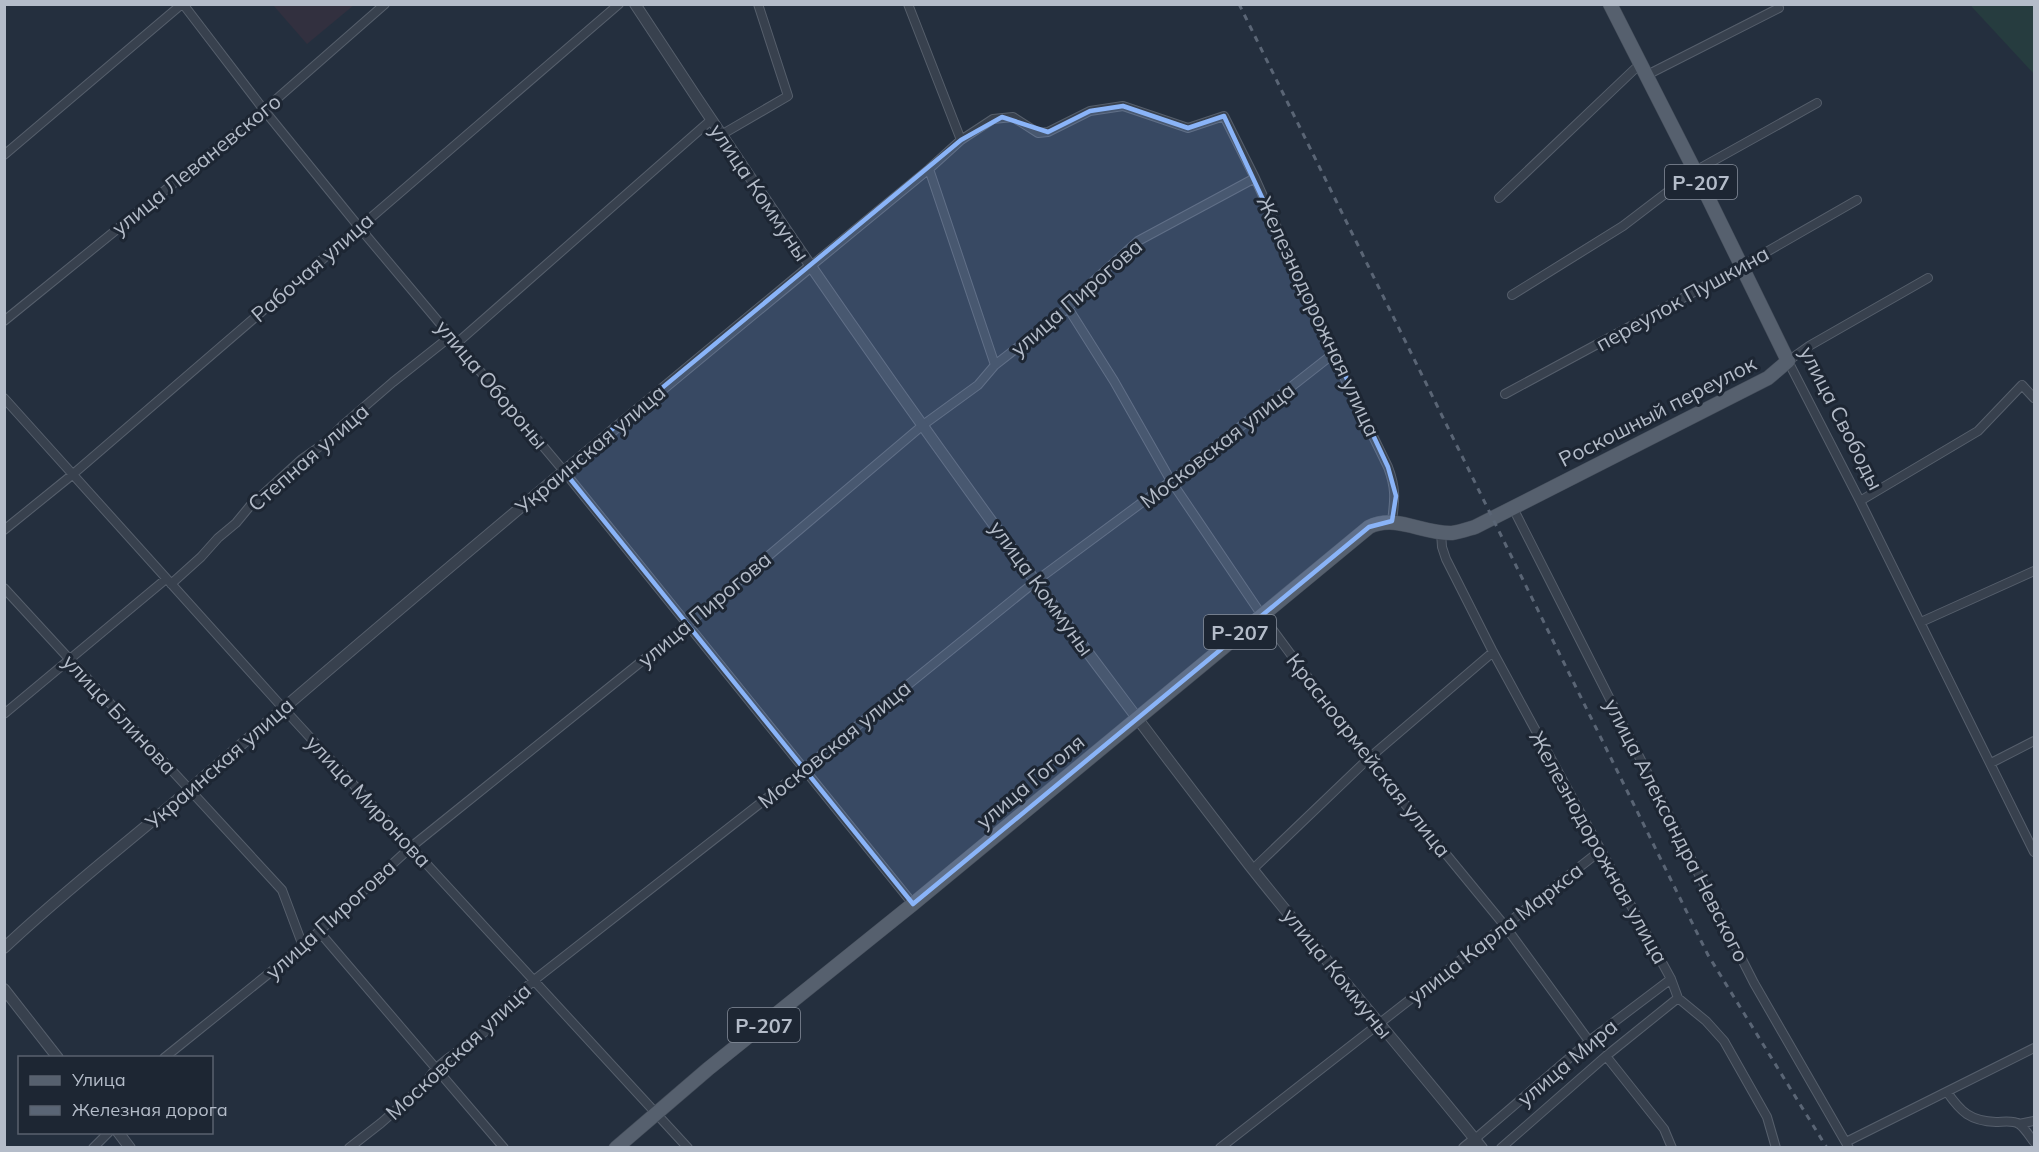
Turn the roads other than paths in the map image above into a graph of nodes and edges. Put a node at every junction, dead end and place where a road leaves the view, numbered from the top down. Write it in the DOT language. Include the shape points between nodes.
graph roads {
  1 [pos="183,4"];
  2 [pos="385,4"];
  3 [pos="619,4"];
  4 [pos="635,4"];
  5 [pos="758,4"];
  6 [pos="908,4"];
  7 [pos="1610,4"];
  8 [pos="1779,8"];
  9 [pos="1644,69"];
  10 [pos="1817,103"];
  11 [pos="264,110"];
  12 [pos="1224,116"];
  13 [pos="711,120"];
  14 [pos="721,135"];
  15 [pos="961,140"];
  16 [pos="4,155"];
  17 [pos="929,169"];
  18 [pos="1695,171"];
  19 [pos="1256,178"];
  20 [pos="1499,198"];
  21 [pos="1857,200"];
  22 [pos="359,227"];
  23 [pos="811,266"];
  24 [pos="1742,266"];
  25 [pos="1928,278"];
  26 [pos="1512,295"];
  27 [pos="1068,308"];
  28 [pos="4,321"];
  29 [pos="454,339"];
  30 [pos="1333,354"];
  31 [pos="1788,361"];
  32 [pos="996,365"];
  33 [pos="1505,394"];
  34 [pos="4,398"];
  35 [pos="2034,398"];
  36 [pos="923,425"];
  37 [pos="563,470"];
  38 [pos="72,475"];
  39 [pos="1171,481"];
  40 [pos="1860,501"];
  41 [pos="1514,508"];
  42 [pos="1392,521"];
  43 [pos="4,530"];
  44 [pos="1441,532"];
  45 [pos="2034,571"];
  46 [pos="1036,581"];
  47 [pos="169,582"];
  48 [pos="4,588"];
  49 [pos="1262,614"];
  50 [pos="1921,622"];
  51 [pos="687,624"];
  52 [pos="1493,652"];
  53 [pos="69,659"];
  54 [pos="283,708"];
  55 [pos="4,714"];
  56 [pos="1137,719"];
  57 [pos="2034,741"];
  58 [pos="1368,759"];
  59 [pos="1991,763"];
  60 [pos="804,769"];
  61 [pos="190,789"];
  62 [pos="411,847"];
  63 [pos="1600,851"];
  64 [pos="2034,852"];
  65 [pos="1253,869"];
  66 [pos="914,904"];
  67 [pos="1505,926"];
  68 [pos="303,946"];
  69 [pos="4,948"];
  70 [pos="1671,978"];
  71 [pos="533,981"];
  72 [pos="4,989"];
  73 [pos="1678,998"];
  74 [pos="1379,1023"];
  75 [pos="1589,1041"];
  76 [pos="2034,1048"];
  77 [pos="56,1056"];
  78 [pos="166,1056"];
  79 [pos="1606,1056"];
  80 [pos="436,1068"];
  81 [pos="1947,1092"];
  82 [pos="657,1113"];
  83 [pos="2034,1121"];
  84 [pos="2019,1124"];
  85 [pos="107,1134"];
  86 [pos="120,1134"];
  87 [pos="1772,1134"];
  88 [pos="2034,1142"];
  89 [pos="1478,1143"];
  90 [pos="1847,1145"];
  91 [pos="93,1148"];
  92 [pos="130,1148"];
  93 [pos="349,1148"];
  94 [pos="504,1148"];
  95 [pos="616,1148"];
  96 [pos="688,1148"];
  97 [pos="1220,1148"];
  98 [pos="1464,1148"];
  99 [pos="1501,1148"];
  100 [pos="1672,1148"];
  101 [pos="1776,1148"];
  102 [pos="1784,1148"];
  1 -- 11 [label="street, улица Обороны"];
  1 -- 16 [label="street"];
  2 -- 11 [label="street, улица Леваневского"];
  3 -- 22 [label="street, Рабочая улица"];
  4 -- 13 [label="street, улица Коммуны"];
  5 -- 14 [label="street" via="788,96"];
  6 -- 15 [label="street"];
  7 -- 9 [label="main road, улица Свободы / Р-207"];
  8 -- 9 [label="street"];
  9 -- 18 [label="main road, улица Свободы / Р-207"];
  9 -- 20 [label="street"];
  10 -- 18 [label="street"];
  11 -- 22 [label="street, улица Обороны"];
  11 -- 28 [label="street, улица Леваневского"];
  12 -- 15 [label="street, Украинская улица" via="1188,128 1123,106 1090,111 1038,133 1013,117 1002,117"];
  12 -- 19 [label="street, Железнодорожная улица"];
  13 -- 14 [label="street, улица Коммуны"];
  13 -- 29 [label="street, Степная улица"];
  14 -- 23 [label="street, улица Коммуны"];
  15 -- 17 [label="street, Украинская улица"];
  17 -- 23 [label="street, Украинская улица"];
  17 -- 32 [label="street"];
  18 -- 24 [label="main road, улица Свободы / Р-207"];
  18 -- 26 [label="street" via="1623,226"];
  19 -- 27 [label="street, улица Пирогова" via="1138,241"];
  19 -- 30 [label="street, Железнодорожная улица"];
  21 -- 24 [label="street, переулок Пушкина"];
  22 -- 29 [label="street, улица Обороны"];
  22 -- 38 [label="street, Рабочая улица"];
  23 -- 36 [label="street, улица Коммуны"];
  23 -- 37 [label="street, Украинская улица"];
  24 -- 31 [label="main road, улица Свободы / Р-207"];
  24 -- 33 [label="street, переулок Пушкина"];
  25 -- 31 [label="street, Роскошный переулок"];
  27 -- 32 [label="street, улица Пирогова"];
  27 -- 39 [label="street, Красноармейская улица"];
  29 -- 37 [label="street, улица Обороны"];
  29 -- 47 [label="street, Степная улица" via="393,382 302,459 201,557"];
  30 -- 39 [label="street, Московская улица"];
  30 -- 42 [label="street, Железнодорожная улица" via="1394,483"];
  31 -- 40 [label="street, улица Свободы"];
  31 -- 41 [label="main road, Роскошный переулок" via="1768,378"];
  32 -- 36 [label="street, улица Пирогова" via="978,386"];
  34 -- 38 [label="street, улица Миронова"];
  35 -- 40 [label="street" via="2022,385 1978,431"];
  36 -- 46 [label="street, улица Коммуны"];
  36 -- 51 [label="street, улица Пирогова"];
  37 -- 51 [label="street, улица Обороны"];
  37 -- 54 [label="street, Украинская улица"];
  38 -- 43 [label="street, Рабочая улица"];
  38 -- 47 [label="street, улица Миронова"];
  39 -- 46 [label="street, Московская улица"];
  39 -- 49 [label="street, Красноармейская улица"];
  40 -- 50 [label="street, улица Свободы"];
  41 -- 44 [label="main road, Роскошный переулок" via="1463,531"];
  41 -- 90 [label="street, улица Александра Невского" via="1754,983"];
  42 -- 44 [label="main road"];
  42 -- 49 [label="main road, улица Гоголя / Р-207" via="1369,527"];
  44 -- 52 [label="street, Железнодорожная улица" via="1446,559"];
  45 -- 50 [label="street"];
  46 -- 56 [label="street, улица Коммуны"];
  46 -- 60 [label="street, Московская улица"];
  47 -- 53 [label="street, Степная улица"];
  47 -- 54 [label="street, улица Миронова"];
  48 -- 53 [label="street, улица Блинова"];
  49 -- 56 [label="main road, улица Гоголя / Р-207"];
  49 -- 58 [label="street, Красноармейская улица"];
  50 -- 59 [label="street, улица Свободы"];
  51 -- 60 [label="street, улица Обороны"];
  51 -- 62 [label="street, улица Пирогова"];
  52 -- 58 [label="street"];
  52 -- 63 [label="street, Железнодорожная улица"];
  53 -- 55 [label="street, Степная улица"];
  53 -- 61 [label="street, улица Блинова"];
  54 -- 61 [label="street, Украинская улица"];
  54 -- 62 [label="street, улица Миронова"];
  56 -- 65 [label="street, улица Коммуны"];
  56 -- 66 [label="main road, улица Гоголя / Р-207"];
  57 -- 59 [label="street"];
  58 -- 65 [label="street"];
  58 -- 67 [label="street, Красноармейская улица"];
  59 -- 64 [label="street, улица Свободы"];
  60 -- 66 [label="street, улица Обороны"];
  60 -- 71 [label="street, Московская улица"];
  61 -- 68 [label="street, улица Блинова" via="282,890"];
  61 -- 69 [label="street, Украинская улица"];
  62 -- 68 [label="street, улица Пирогова"];
  62 -- 71 [label="street, улица Миронова"];
  63 -- 67 [label="street, улица Карла Маркса"];
  63 -- 70 [label="street, Железнодорожная улица"];
  65 -- 74 [label="street, улица Коммуны"];
  66 -- 82 [label="main road, улица Гоголя / Р-207"];
  67 -- 74 [label="street, улица Карла Маркса"];
  67 -- 75 [label="street, Красноармейская улица"];
  68 -- 78 [label="street, улица Пирогова"];
  68 -- 80 [label="street" via="322,934"];
  70 -- 73 [label="street, Железнодорожная улица"];
  70 -- 75 [label="street, улица Мира"];
  71 -- 80 [label="street, Московская улица" via="508,1003 486,1031"];
  71 -- 82 [label="street, улица Миронова"];
  72 -- 77 [label="street"];
  73 -- 79 [label="street, улица Мира"];
  73 -- 87 [label="street" via="1724,1041 1767,1117"];
  74 -- 89 [label="street, улица Коммуны"];
  74 -- 97 [label="street, улица Карла Маркса"];
  75 -- 89 [label="street, улица Мира"];
  76 -- 81 [label="street"];
  79 -- 99 [label="street, улица Мира"];
  79 -- 100 [label="street" via="1664,1129"];
  80 -- 93 [label="street, Московская улица" via="423,1086"];
  80 -- 94 [label="street"];
  81 -- 84 [label="street" via="1958,1108 1973,1118"];
  81 -- 90 [label="street"];
  82 -- 95 [label="main road, улица Гоголя / Р-207"];
  82 -- 96 [label="street, улица Миронова"];
  83 -- 84 [label="street"];
  84 -- 88 [label="street"];
  85 -- 91 [label="street"];
  86 -- 92 [label="street"];
  87 -- 101 [label="street"];
  87 -- 102 [label="street"];
  89 -- 98 [label="street, улица Мира"];
}
